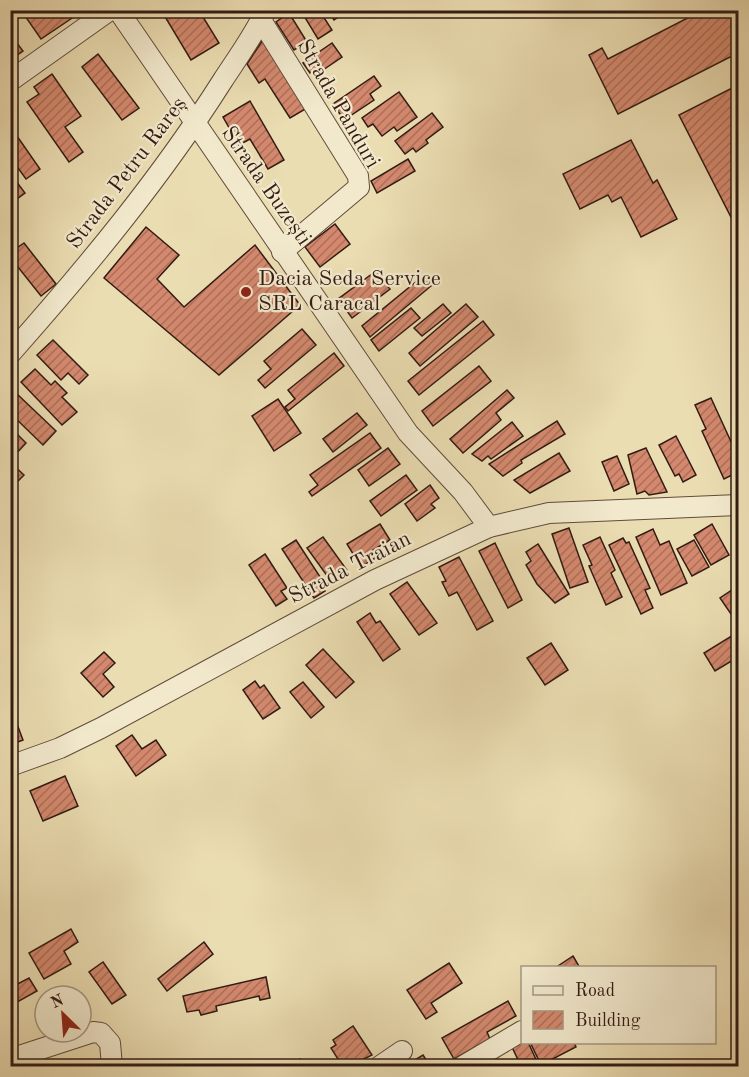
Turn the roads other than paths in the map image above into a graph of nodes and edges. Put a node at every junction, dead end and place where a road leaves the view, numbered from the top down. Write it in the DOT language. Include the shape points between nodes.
graph roads {
  1 [pos="110,10"];
  2 [pos="118,10"];
  3 [pos="264,15"];
  4 [pos="10,81"];
  5 [pos="195,125"];
  6 [pos="282,252"];
  7 [pos="10,354"];
  8 [pos="738,505"];
  9 [pos="489,527"];
  10 [pos="10,766"];
  11 [pos="521,1032"];
  12 [pos="402,1051"];
  13 [pos="10,1059"];
  14 [pos="112,1066"];
  15 [pos="380,1066"];
  16 [pos="463,1066"];
  1 -- 4 [label="street"];
  2 -- 5 [label="street, Strada Buzești"];
  3 -- 5 [label="street, Strada Petru Rareș"];
  3 -- 6 [label="street, Strada Panduri" via="358,176 359,187"];
  5 -- 6 [label="street, Strada Buzești"];
  5 -- 7 [label="street, Strada Petru Rareș" via="84,270"];
  6 -- 9 [label="street, Strada Buzești" via="408,433 463,492"];
  8 -- 9 [label="street, Strada Traian" via="549,513"];
  9 -- 10 [label="street, Strada Traian" via="375,580 101,728"];
  11 -- 16 [label="street"];
  12 -- 15 [label="street"];
  13 -- 14 [label="street" via="93,1032 101,1033 110,1043"];
}
